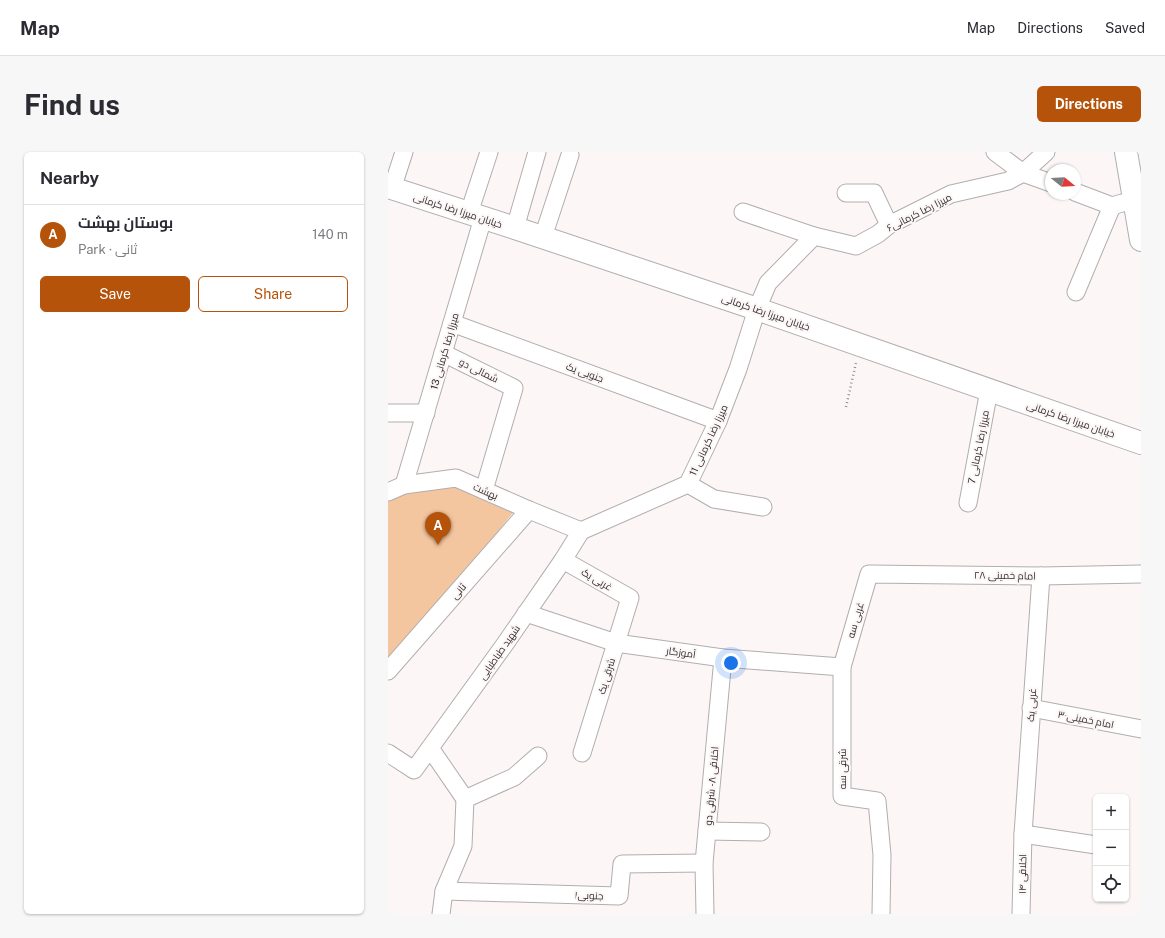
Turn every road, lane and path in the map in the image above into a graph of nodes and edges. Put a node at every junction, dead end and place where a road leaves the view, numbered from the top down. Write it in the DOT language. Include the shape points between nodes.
graph roads {
  1 [pos="404,152"];
  2 [pos="489,152"];
  3 [pos="537,152"];
  4 [pos="994,152"];
  5 [pos="1046,152"];
  6 [pos="1126,152"];
  7 [pos="570,155"];
  8 [pos="1022,172"];
  9 [pos="1045,181"];
  10 [pos="390,188"];
  11 [pos="846,193"];
  12 [pos="1081,194"];
  13 [pos="1134,200"];
  14 [pos="1112,206"];
  15 [pos="744,212"];
  16 [pos="476,216"];
  17 [pos="889,225"];
  18 [pos="515,228"];
  19 [pos="814,236"];
  20 [pos="543,237"];
  21 [pos="1141,240"];
  22 [pos="1076,292"];
  23 [pos="757,309"];
  24 [pos="452,323"];
  25 [pos="860,345"];
  26 [pos="443,353"];
  27 [pos="989,390"];
  28 [pos="846,407"];
  29 [pos="388,412"];
  30 [pos="426,413"];
  31 [pos="718,421"];
  32 [pos="1141,443"];
  33 [pos="688,484"];
  34 [pos="404,485"];
  35 [pos="484,490"];
  36 [pos="388,492"];
  37 [pos="968,503"];
  38 [pos="763,507"];
  39 [pos="529,510"];
  40 [pos="581,531"];
  41 [pos="563,560"];
  42 [pos="868,574"];
  43 [pos="1141,574"];
  44 [pos="1041,576"];
  45 [pos="630,598"];
  46 [pos="526,613"];
  47 [pos="616,644"];
  48 [pos="724,658"];
  49 [pos="842,667"];
  50 [pos="388,671"];
  51 [pos="1030,708"];
  52 [pos="1141,729"];
  53 [pos="430,748"];
  54 [pos="388,753"];
  55 [pos="582,753"];
  56 [pos="538,756"];
  57 [pos="465,799"];
  58 [pos="707,831"];
  59 [pos="761,832"];
  60 [pos="1023,834"];
  61 [pos="1093,844"];
  62 [pos="704,863"];
  63 [pos="444,891"];
  64 [pos="441,914"];
  65 [pos="705,914"];
  66 [pos="881,914"];
  67 [pos="1021,914"];
  1 -- 10 [label="street"];
  2 -- 16 [label="street, میرزا رضا کرمانی 13"];
  3 -- 18 [label="street"];
  4 -- 8 [label="street"];
  5 -- 8 [label="street, میرزا رضا کرمانی۶"];
  6 -- 13 [label="main road"];
  7 -- 20 [label="street"];
  8 -- 9 [label="street"];
  8 -- 17 [label="street, میرزا رضا کرمانی۶" via="1008,181 951,194"];
  10 -- 16 [label="main road, خیابان میرزا رضا کرمانی"];
  11 -- 17 [label="street" via="874,193"];
  12 -- 14 [label="street"];
  13 -- 14 [label="street"];
  13 -- 21 [label="main road"];
  14 -- 22 [label="street"];
  15 -- 19 [label="street, میرزا رضا کرمانی۶"];
  16 -- 18 [label="main road, خیابان میرزا رضا کرمانی"];
  16 -- 24 [label="street, میرزا رضا کرمانی 13"];
  17 -- 19 [label="street, میرزا رضا کرمانی۶" via="856,246"];
  18 -- 20 [label="main road, خیابان میرزا رضا کرمانی"];
  19 -- 23 [label="street" via="768,284"];
  20 -- 23 [label="main road, خیابان میرزا رضا کرمانی"];
  23 -- 25 [label="main road, خیابان میرزا رضا کرمانی"];
  23 -- 31 [label="street, میرزا رضا کرمانی 11"];
  24 -- 26 [label="street, میرزا رضا کرمانی 13"];
  24 -- 31 [label="street, جنوبی یک"];
  25 -- 27 [label="main road, خیابان میرزا رضا کرمانی"];
  25 -- 28 [label="path"];
  26 -- 30 [label="street, میرزا رضا کرمانی 13"];
  26 -- 35 [label="street, شمالی دو" via="514,388"];
  27 -- 32 [label="main road, خیابان میرزا رضا کرمانی"];
  27 -- 37 [label="street, میرزا رضا کرمانی 7"];
  29 -- 30 [label="street"];
  30 -- 34 [label="street, میرزا رضا کرمانی 13"];
  31 -- 33 [label="street, میرزا رضا کرمانی 11"];
  33 -- 38 [label="street" via="714,499"];
  33 -- 40 [label="street, میرزا رضا کرمانی 11"];
  34 -- 35 [label="street, بهشت" via="456,478"];
  34 -- 36 [label="street, بهشت"];
  35 -- 39 [label="street, بهشت"];
  39 -- 40 [label="street, بهشت"];
  39 -- 50 [label="street, ثانی"];
  40 -- 41 [label="street, شهید طباطبایی"];
  41 -- 45 [label="street, غربی یک"];
  41 -- 46 [label="street, شهید طباطبایی"];
  42 -- 44 [label="street, امام خمینی ۲۸"];
  42 -- 49 [label="street, غربی سه"];
  43 -- 44 [label="street, امام خمینی ۲۸"];
  44 -- 51 [label="street, غربی یک"];
  45 -- 47 [label="street, شرقی یک"];
  46 -- 47 [label="street, آموزگار"];
  46 -- 53 [label="street, شهید طباطبایی"];
  47 -- 48 [label="street, آموزگار"];
  47 -- 55 [label="street, شرقی یک"];
  48 -- 49 [label="street, آموزگار"];
  48 -- 58 [label="street, اخلاقی ۸ - شرقی دو"];
  49 -- 66 [label="street, شرقی سه" via="842,796 877,801 882,855"];
  51 -- 52 [label="street, امام خمینی۳۰"];
  51 -- 60 [label="street, غربی یک"];
  53 -- 54 [label="street, شهید طباطبایی" via="414,770"];
  53 -- 57 [label="street"];
  56 -- 57 [label="street" via="514,777"];
  57 -- 63 [label="street" via="463,846"];
  58 -- 59 [label="street"];
  58 -- 62 [label="street, اخلاقی ۸ - شرقی دو"];
  60 -- 61 [label="street"];
  60 -- 67 [label="street, اخلاقی ۱۴"];
  62 -- 63 [label="street, جنوبی۱" via="622,864 619,896"];
  62 -- 65 [label="street, اخلاقی ۸ - شرقی دو"];
  63 -- 64 [label="street"];
}
